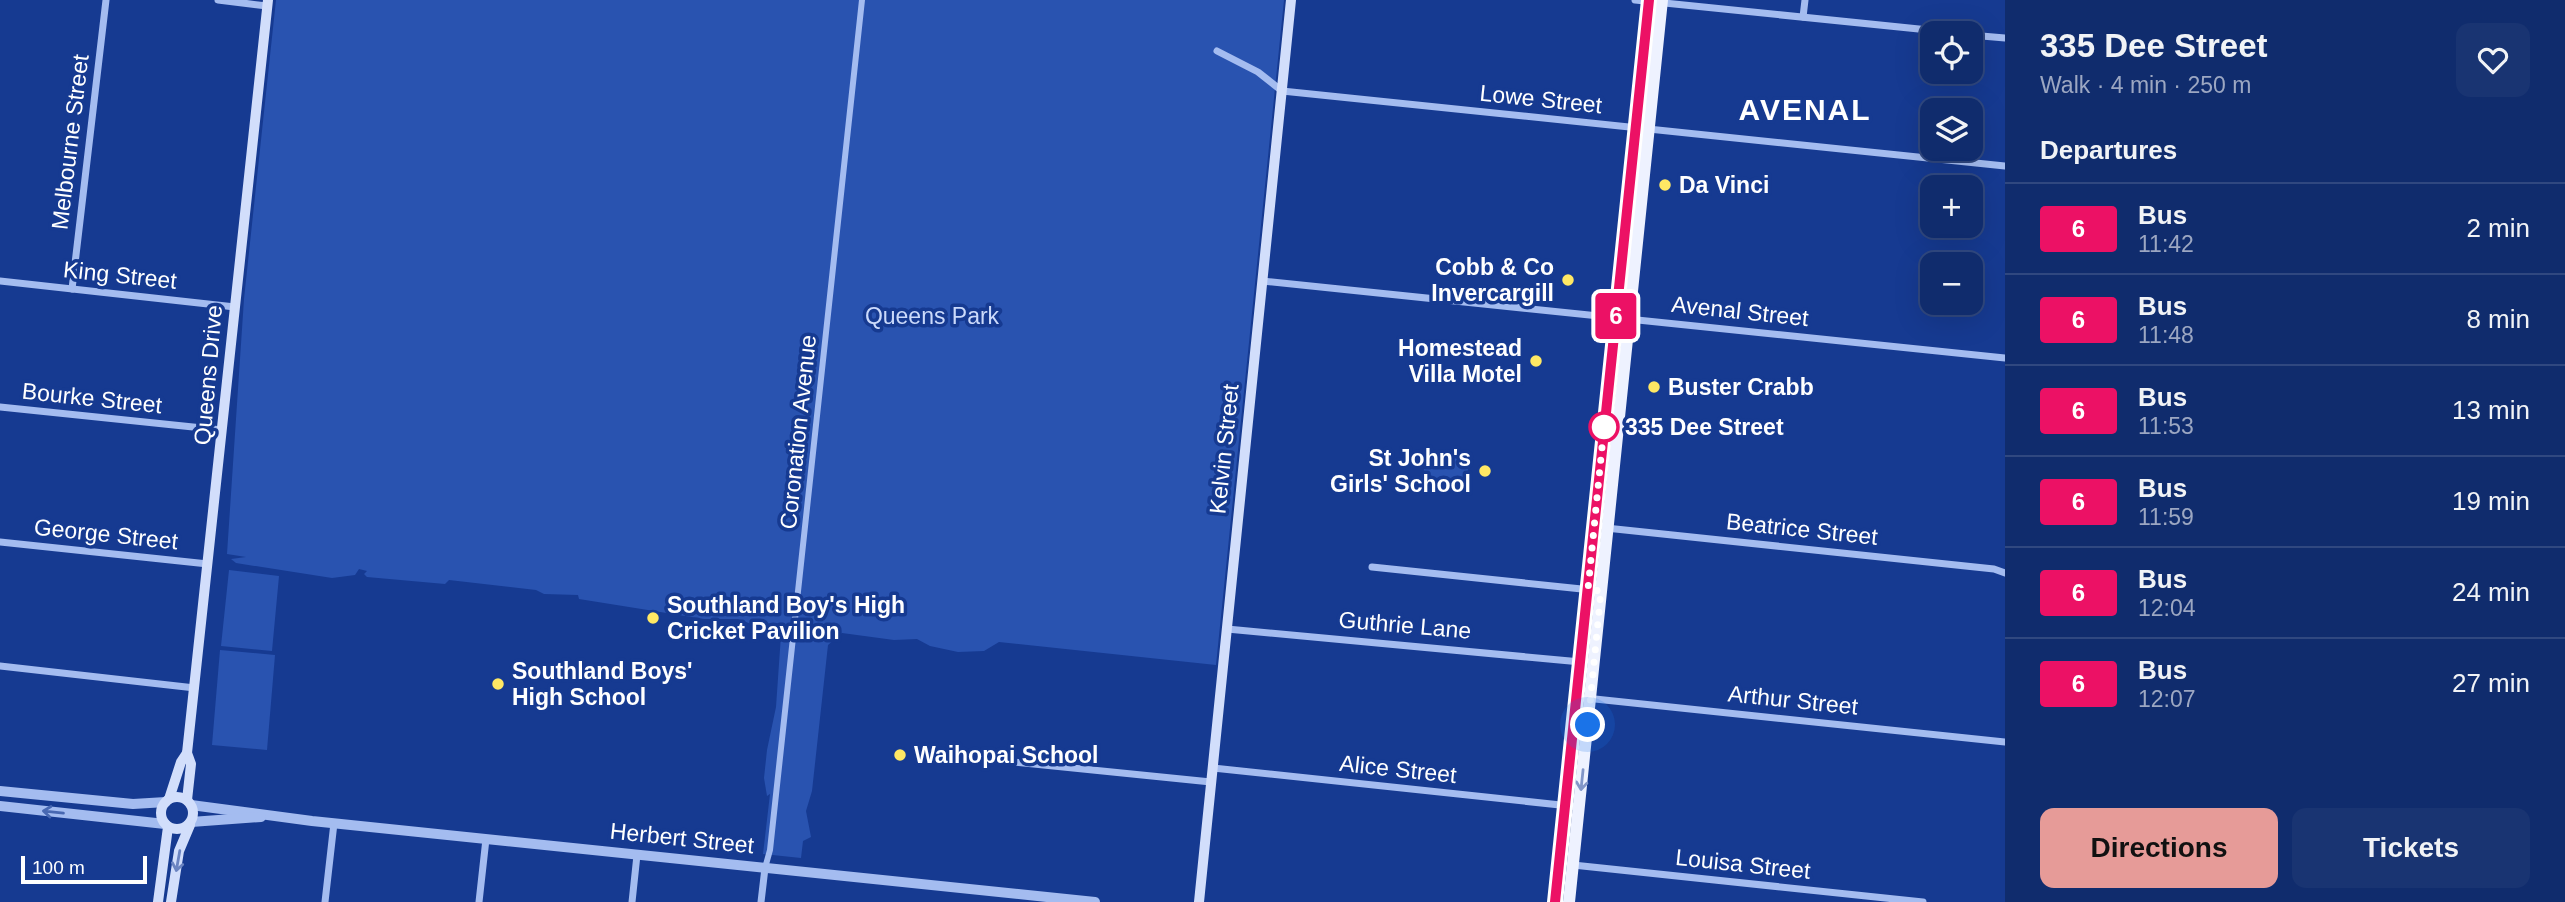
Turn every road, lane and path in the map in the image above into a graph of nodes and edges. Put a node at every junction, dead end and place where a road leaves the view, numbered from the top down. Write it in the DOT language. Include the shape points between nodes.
graph roads {
  1 [pos="106,0"];
  2 [pos="218,0"];
  3 [pos="862,0"];
  4 [pos="1291,0"];
  5 [pos="1805,0"];
  6 [pos="1651,1"];
  7 [pos="268,3"];
  8 [pos="1803,17"];
  9 [pos="1920,29"];
  10 [pos="1983,35"];
  11 [pos="2005,38"];
  12 [pos="1217,51"];
  13 [pos="1282,91"];
  14 [pos="1642,129"];
  15 [pos="2005,166"];
  16 [pos="0,281"];
  17 [pos="1262,281"];
  18 [pos="72,289"];
  19 [pos="236,307"];
  20 [pos="1623,318"];
  21 [pos="2005,358"];
  22 [pos="0,407"];
  23 [pos="222,430"];
  24 [pos="1594,527"];
  25 [pos="1608,528"];
  26 [pos="0,542"];
  27 [pos="208,564"];
  28 [pos="1372,567"];
  29 [pos="2005,573"];
  30 [pos="1588,589"];
  31 [pos="1601,591"];
  32 [pos="1227,629"];
  33 [pos="1581,662"];
  34 [pos="0,666"];
  35 [pos="195,688"];
  36 [pos="1576,697"];
  37 [pos="1590,698"];
  38 [pos="2005,742"];
  39 [pos="187,753"];
  40 [pos="1003,761"];
  41 [pos="1213,768"];
  42 [pos="1211,782"];
  43 [pos="0,790"];
  44 [pos="167,801"];
  45 [pos="189,803"];
  46 [pos="0,806"];
  47 [pos="1565,806"];
  48 [pos="1579,807"];
  49 [pos="265,816"];
  50 [pos="191,822"];
  51 [pos="334,823"];
  52 [pos="167,825"];
  53 [pos="486,839"];
  54 [pos="637,855"];
  55 [pos="1559,864"];
  56 [pos="1573,865"];
  57 [pos="765,868"];
  58 [pos="1022,898"];
  59 [pos="158,902"];
  60 [pos="171,902"];
  61 [pos="325,902"];
  62 [pos="479,902"];
  63 [pos="632,902"];
  64 [pos="761,902"];
  65 [pos="1095,902"];
  66 [pos="1199,902"];
  67 [pos="1555,902"];
  68 [pos="1569,902"];
  69 [pos="1923,902"];
  1 -- 18 [label="street, Melbourne Street"];
  2 -- 7 [label="street"];
  3 -- 57 [label="street, Coronation Avenue"];
  4 -- 13 [label="main road, Kelvin Street"];
  5 -- 8 [label="street"];
  6 -- 8 [label="street"];
  6 -- 14 [label="main road"];
  7 -- 19 [label="main road, Queens Drive"];
  8 -- 9 [label="street"];
  10 -- 11 [label="street"];
  12 -- 13 [label="street" via="1258,72"];
  13 -- 14 [label="street, Lowe Street"];
  13 -- 17 [label="main road, Kelvin Street"];
  14 -- 15 [label="street, Lowe Street"];
  14 -- 20 [label="main road"];
  16 -- 18 [label="street, King Street"];
  17 -- 20 [label="street, Avenal Street"];
  17 -- 32 [label="main road, Kelvin Street"];
  18 -- 19 [label="street, King Street"];
  19 -- 23 [label="main road, Queens Drive"];
  20 -- 21 [label="street, Avenal Street"];
  20 -- 24 [label="main road"];
  20 -- 25 [label="main road"];
  22 -- 23 [label="street, Bourke Street"];
  23 -- 27 [label="main road, Queens Drive"];
  24 -- 25 [label="street, Beatrice Street"];
  24 -- 30 [label="main road"];
  25 -- 29 [label="street, Beatrice Street"];
  25 -- 31 [label="main road"];
  26 -- 27 [label="street, George Street"];
  27 -- 35 [label="main road, Queens Drive"];
  28 -- 30 [label="street"];
  30 -- 31 [label="street"];
  30 -- 33 [label="main road"];
  31 -- 37 [label="main road"];
  32 -- 33 [label="street, Guthrie Lane"];
  32 -- 41 [label="main road, Kelvin Street"];
  33 -- 36 [label="main road"];
  34 -- 35 [label="street"];
  35 -- 39 [label="main road, Queens Drive"];
  36 -- 37 [label="street, Arthur Street"];
  36 -- 47 [label="main road"];
  37 -- 38 [label="street, Arthur Street"];
  37 -- 48 [label="main road, one-way"];
  39 -- 44 [label="main road, Queens Drive"];
  39 -- 45 [label="main road, Queens Drive" via="191,764"];
  40 -- 42 [label="street"];
  41 -- 42 [label="main road, Kelvin Street"];
  41 -- 47 [label="street, Alice Street"];
  42 -- 66 [label="main road, Kelvin Street"];
  43 -- 44 [label="street, Herbert Street" via="133,804"];
  44 -- 45 [label="main road, Herbert Street" via="178,797"];
  44 -- 52 [label="main road" via="161,814"];
  45 -- 49 [label="street, Herbert Street"];
  45 -- 50 [label="main road"];
  52 -- 46 [label="street, Herbert Street, one-way"];
  47 -- 48 [label="street, Alice Street"];
  47 -- 55 [label="main road"];
  48 -- 56 [label="main road"];
  49 -- 50 [label="street, Herbert Street"];
  49 -- 51 [label="street, Herbert Street"];
  50 -- 52 [label="main road, Herbert Street" via="183,829"];
  50 -- 60 [label="main road, one-way" via="179,851"];
  51 -- 53 [label="street, Herbert Street"];
  51 -- 61 [label="street"];
  52 -- 59 [label="main road"];
  53 -- 54 [label="street, Herbert Street"];
  53 -- 62 [label="street"];
  54 -- 57 [label="street, Herbert Street"];
  54 -- 63 [label="street"];
  55 -- 56 [label="street, Louisa Street"];
  55 -- 67 [label="main road"];
  56 -- 68 [label="main road"];
  56 -- 69 [label="street, Louisa Street"];
  57 -- 58 [label="street, Herbert Street"];
  57 -- 64 [label="street"];
  58 -- 65 [label="street, Herbert Street"];
}
